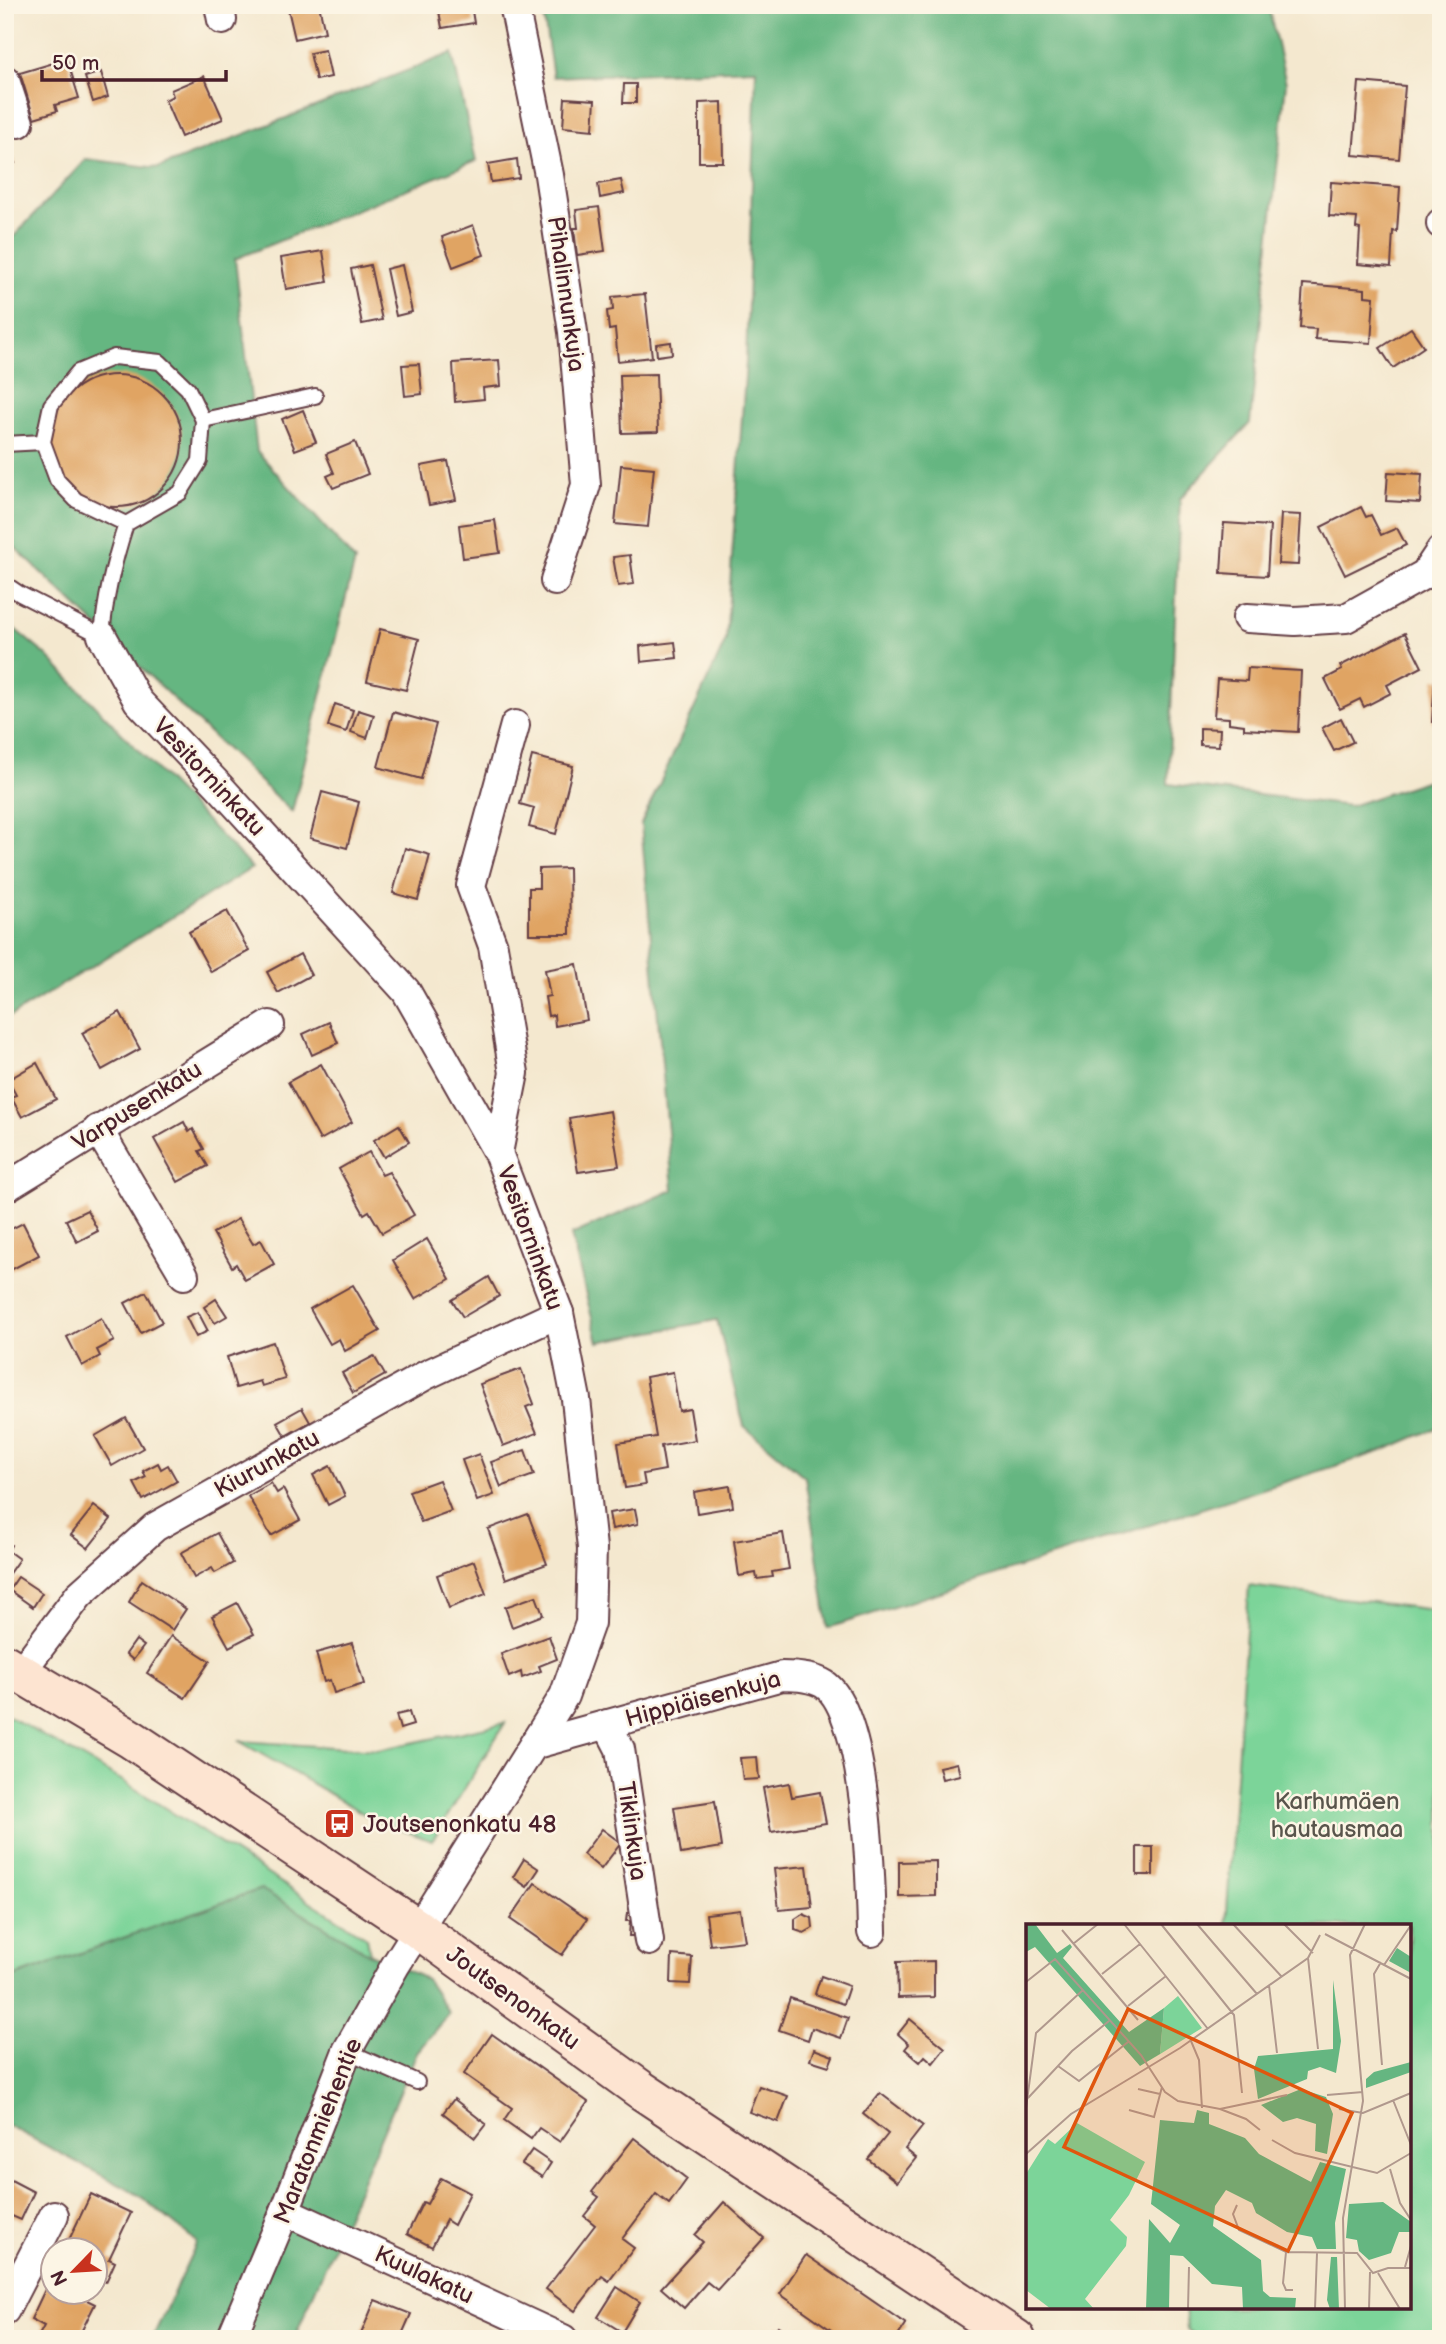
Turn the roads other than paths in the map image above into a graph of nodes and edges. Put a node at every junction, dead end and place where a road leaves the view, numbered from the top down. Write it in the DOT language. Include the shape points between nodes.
graph roads {
  1 [pos="514,5"];
  2 [pos="5,80"];
  3 [pos="19,123"];
  4 [pos="315,396"];
  5 [pos="203,420"];
  6 [pos="43,442"];
  7 [pos="5,443"];
  8 [pos="126,524"];
  9 [pos="1441,550"];
  10 [pos="555,580"];
  11 [pos="5,584"];
  12 [pos="1247,618"];
  13 [pos="102,636"];
  14 [pos="515,725"];
  15 [pos="270,1025"];
  16 [pos="98,1129"];
  17 [pos="498,1153"];
  18 [pos="5,1188"];
  19 [pos="184,1275"];
  20 [pos="559,1313"];
  21 [pos="13,1669"];
  22 [pos="607,1724"];
  23 [pos="536,1744"];
  24 [pos="418,1929"];
  25 [pos="872,1932"];
  26 [pos="649,1941"];
  27 [pos="347,2051"];
  28 [pos="417,2082"];
  29 [pos="285,2211"];
  30 [pos="54,2215"];
  31 [pos="5,2310"];
  32 [pos="231,2339"];
  33 [pos="563,2339"];
  34 [pos="1016,2339"];
  1 -- 10 [label="street, Pihalinnunkuja" via="550,175 569,306 586,485"];
  2 -- 3 [label="street"];
  4 -- 5 [label="lane"];
  5 -- 6 [label="lane" via="188,388 160,362 114,357 78,372 51,405"];
  5 -- 8 [label="lane" via="200,461 180,493"];
  6 -- 7 [label="lane"];
  6 -- 8 [label="lane" via="57,480 76,500"];
  8 -- 13 [label="lane" via="112,569"];
  9 -- 12 [label="street" via="1425,574 1346,618"];
  11 -- 13 [label="lane"];
  13 -- 17 [label="street, Vesitorninkatu" via="138,701 406,991"];
  14 -- 17 [label="street" via="471,886 493,946 514,1073"];
  15 -- 16 [label="street, Varpusenkatu"];
  16 -- 18 [label="street, Varpusenkatu"];
  16 -- 19 [label="street"];
  17 -- 20 [label="street, Vesitorninkatu"];
  20 -- 21 [label="street, Kiurunkatu" via="426,1375 155,1527 79,1595"];
  20 -- 23 [label="street, Vesitorninkatu" via="576,1399 592,1548 590,1623 564,1696"];
  21 -- 24 [label="main road, Joutsenonkatu" via="131,1739"];
  22 -- 23 [label="street, Hippiäisenkuja"];
  22 -- 25 [label="street, Hippiäisenkuja" via="782,1676 825,1685 845,1711 854,1739 870,1853"];
  22 -- 26 [label="street, Tiklinkuja" via="620,1749"];
  23 -- 24 [label="street, Vesitorninkatu"];
  24 -- 27 [label="street, Maratonmiehentie"];
  24 -- 34 [label="main road, Joutsenonkatu" via="641,2090"];
  27 -- 28 [label="lane"];
  27 -- 29 [label="street, Maratonmiehentie"];
  29 -- 32 [label="street, Maratonmiehentie"];
  29 -- 33 [label="street, Kuulakatu"];
  30 -- 31 [label="street"];
}
